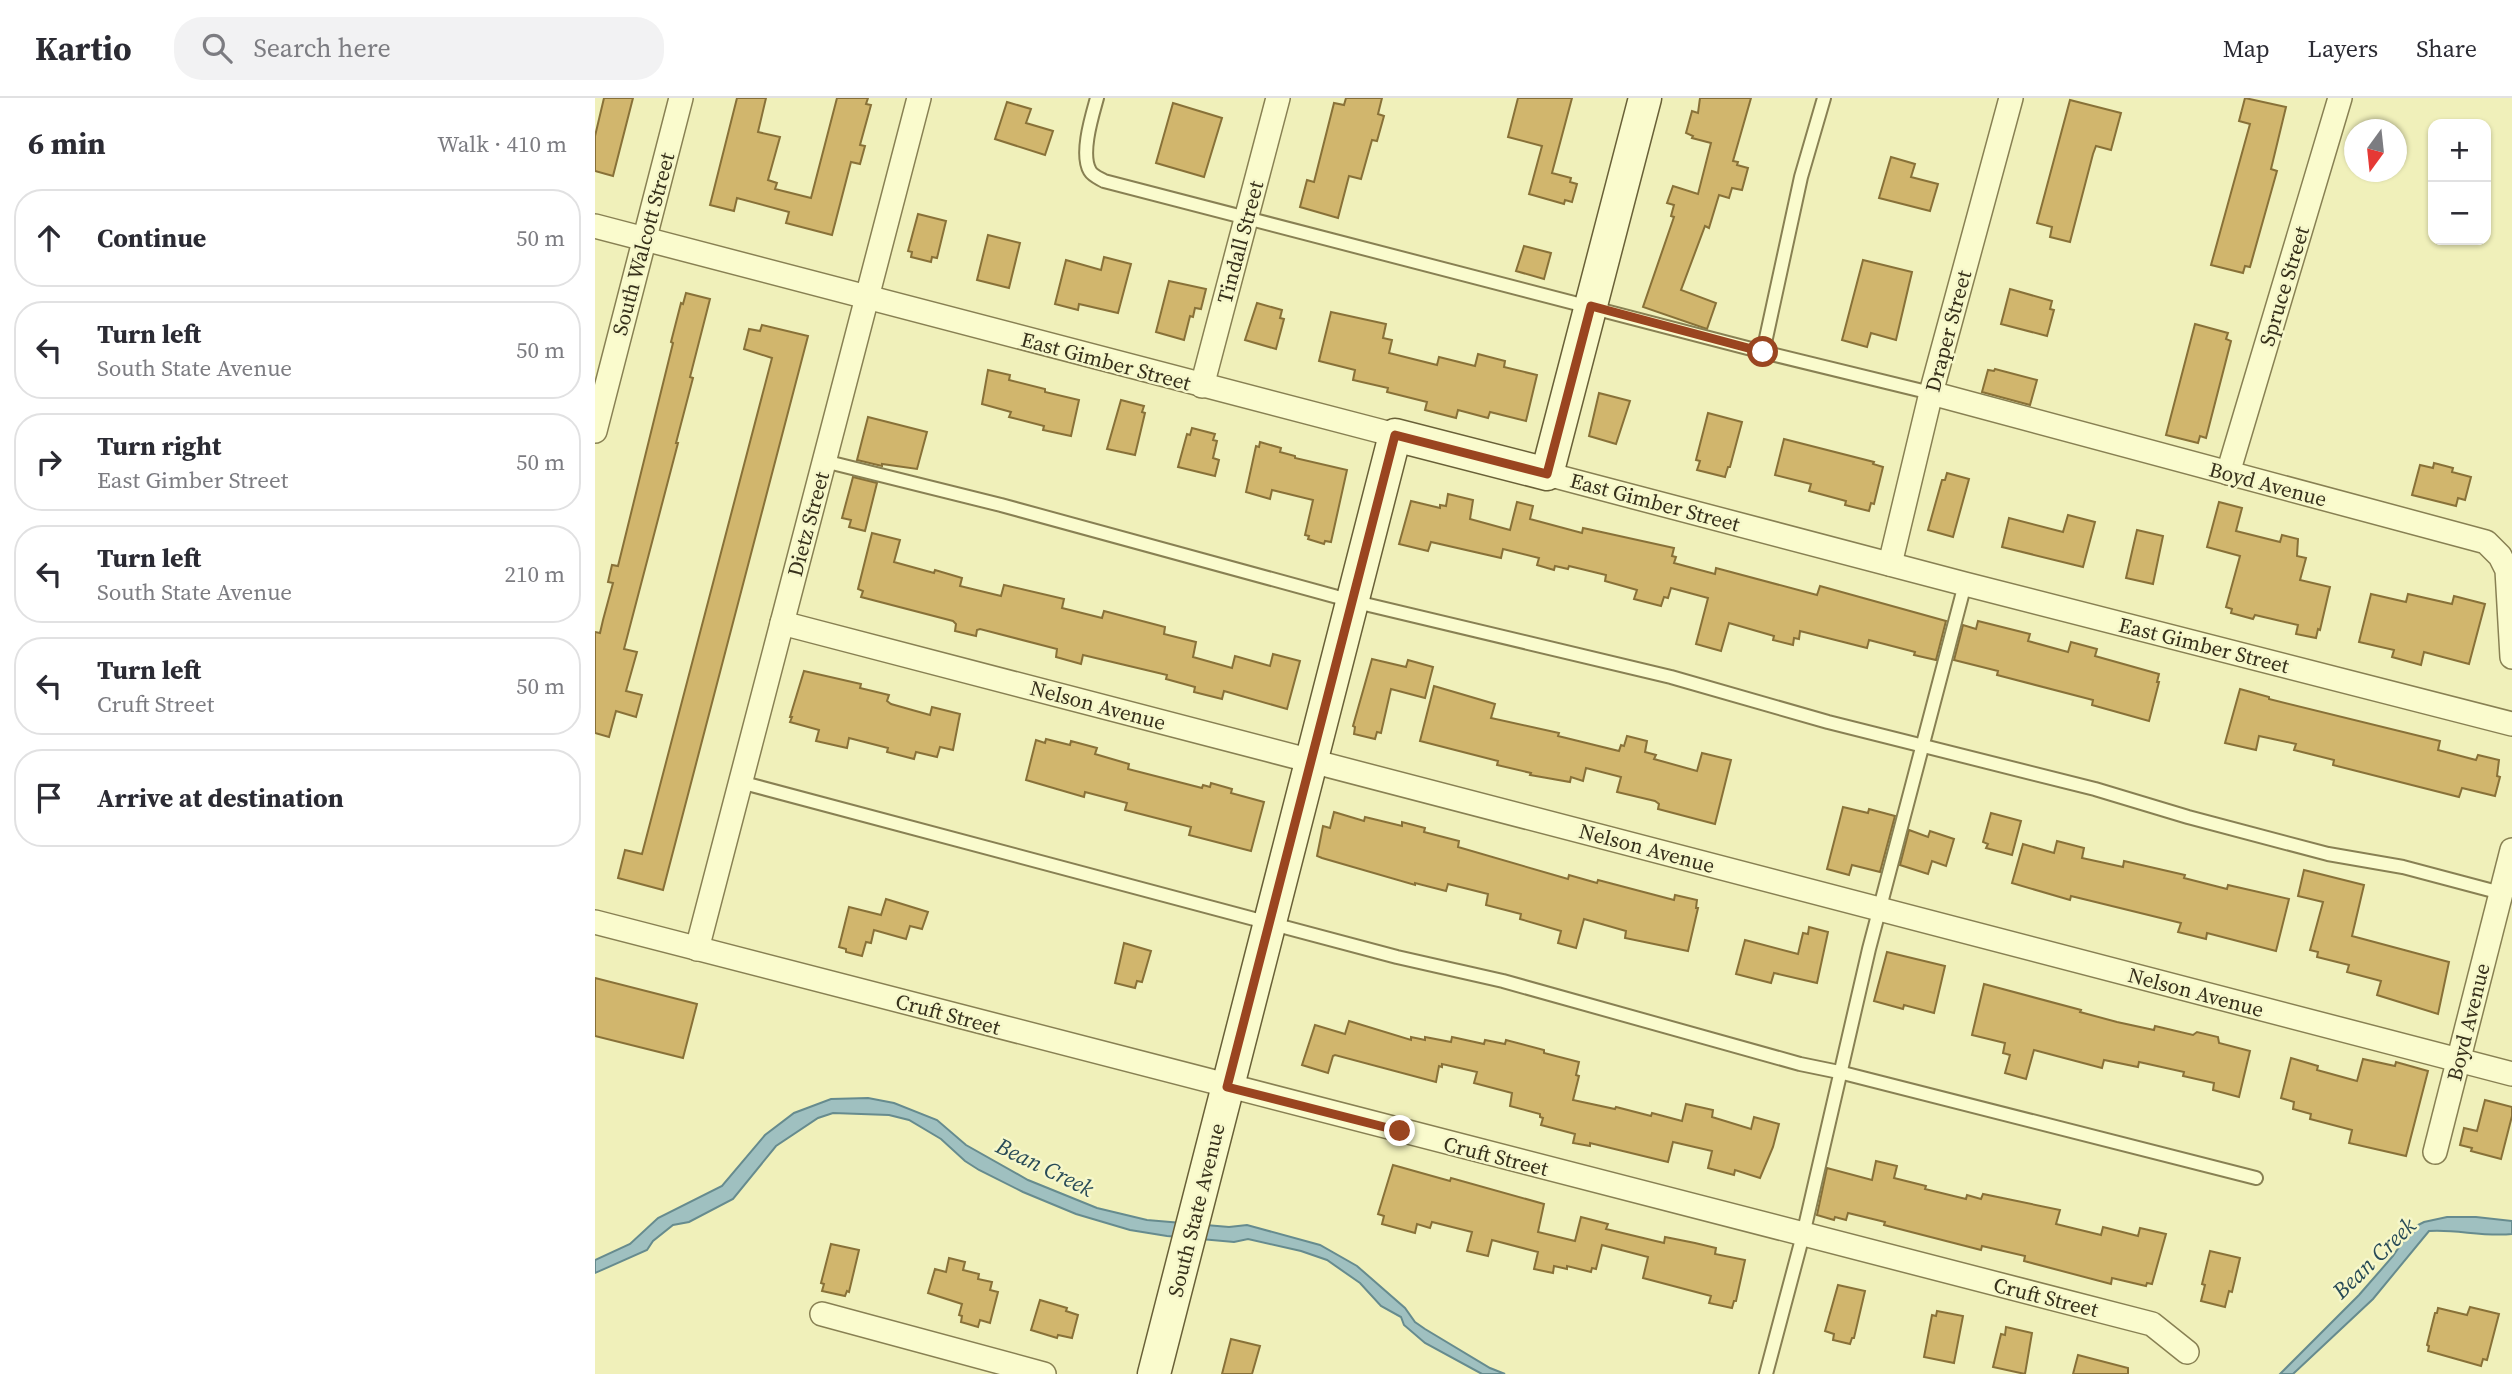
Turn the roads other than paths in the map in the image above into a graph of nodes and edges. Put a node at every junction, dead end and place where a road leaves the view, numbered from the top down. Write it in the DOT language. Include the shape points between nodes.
graph roads {
  1 [pos="681,98"];
  2 [pos="919,98"];
  3 [pos="1097,98"];
  4 [pos="1278,98"];
  5 [pos="1646,98"];
  6 [pos="1824,98"];
  7 [pos="2011,98"];
  8 [pos="2340,98"];
  9 [pos="1246,219"];
  10 [pos="595,226"];
  11 [pos="645,240"];
  12 [pos="867,298"];
  13 [pos="1591,306"];
  14 [pos="1763,352"];
  15 [pos="1202,386"];
  16 [pos="1931,393"];
  17 [pos="595,431"];
  18 [pos="1395,435"];
  19 [pos="824,461"];
  20 [pos="2228,473"];
  21 [pos="1547,474"];
  22 [pos="1890,564"];
  23 [pos="1965,584"];
  24 [pos="1352,601"];
  25 [pos="782,623"];
  26 [pos="2512,657"];
  27 [pos="2512,724"];
  28 [pos="1922,747"];
  29 [pos="1311,760"];
  30 [pos="740,782"];
  31 [pos="2512,850"];
  32 [pos="2501,893"];
  33 [pos="1881,909"];
  34 [pos="595,922"];
  35 [pos="1269,923"];
  36 [pos="697,949"];
  37 [pos="2458,1061"];
  38 [pos="1839,1072"];
  39 [pos="2512,1074"];
  40 [pos="1227,1087"];
  41 [pos="2435,1153"];
  42 [pos="2256,1178"];
  43 [pos="1803,1235"];
  44 [pos="822,1314"];
  45 [pos="2187,1352"];
  46 [pos="1044,1374"];
  47 [pos="1154,1374"];
  48 [pos="1766,1374"];
  1 -- 11 [label="street, South Walcott Street"];
  2 -- 12 [label="street, Dietz Street"];
  3 -- 9 [label="lane" via="1087,155 1088,169 1094,175"];
  4 -- 9 [label="street, Tindall Street"];
  5 -- 13 [label="street"];
  6 -- 14 [label="lane" via="1794,203"];
  7 -- 16 [label="street, Draper Street"];
  8 -- 20 [label="street, Spruce Street"];
  9 -- 13 [label="lane"];
  9 -- 15 [label="street, Tindall Street"];
  10 -- 11 [label="street, East Gimber Street"];
  11 -- 12 [label="street, East Gimber Street"];
  11 -- 17 [label="street, South Walcott Street"];
  12 -- 15 [label="street, East Gimber Street"];
  12 -- 19 [label="street, Dietz Street"];
  13 -- 14 [label="lane"];
  13 -- 21 [label="street"];
  14 -- 16 [label="lane"];
  15 -- 18 [label="street, East Gimber Street"];
  16 -- 20 [label="street, Boyd Avenue"];
  16 -- 22 [label="street, Draper Street"];
  18 -- 21 [label="street, East Gimber Street"];
  18 -- 24 [label="street, South State Avenue"];
  19 -- 24 [label="lane"];
  19 -- 25 [label="street, Dietz Street"];
  20 -- 26 [label="street, Boyd Avenue" via="2486,542 2507,570"];
  21 -- 22 [label="street, East Gimber Street"];
  22 -- 23 [label="street, East Gimber Street"];
  23 -- 27 [label="street, East Gimber Street"];
  23 -- 28 [label="lane"];
  24 -- 28 [label="lane" via="1671,677"];
  24 -- 29 [label="street, South State Avenue"];
  25 -- 29 [label="street, Nelson Avenue"];
  25 -- 30 [label="street, Dietz Street"];
  28 -- 32 [label="lane" via="2328,853"];
  28 -- 33 [label="lane"];
  29 -- 33 [label="street, Nelson Avenue"];
  29 -- 35 [label="street, South State Avenue"];
  30 -- 35 [label="lane"];
  30 -- 36 [label="street, Dietz Street"];
  31 -- 32 [label="street, Boyd Avenue"];
  32 -- 37 [label="street, Boyd Avenue"];
  33 -- 37 [label="street, Nelson Avenue"];
  33 -- 38 [label="lane"];
  34 -- 36 [label="street, Cruft Street"];
  35 -- 38 [label="lane"];
  35 -- 40 [label="street, South State Avenue"];
  36 -- 40 [label="street, Cruft Street"];
  37 -- 39 [label="street, Nelson Avenue"];
  37 -- 41 [label="street, Boyd Avenue"];
  38 -- 42 [label="lane"];
  38 -- 43 [label="lane"];
  40 -- 43 [label="street, Cruft Street"];
  40 -- 47 [label="street, South State Avenue"];
  43 -- 45 [label="street, Cruft Street" via="2152,1324"];
  43 -- 48 [label="lane"];
  44 -- 46 [label="street"];
}
